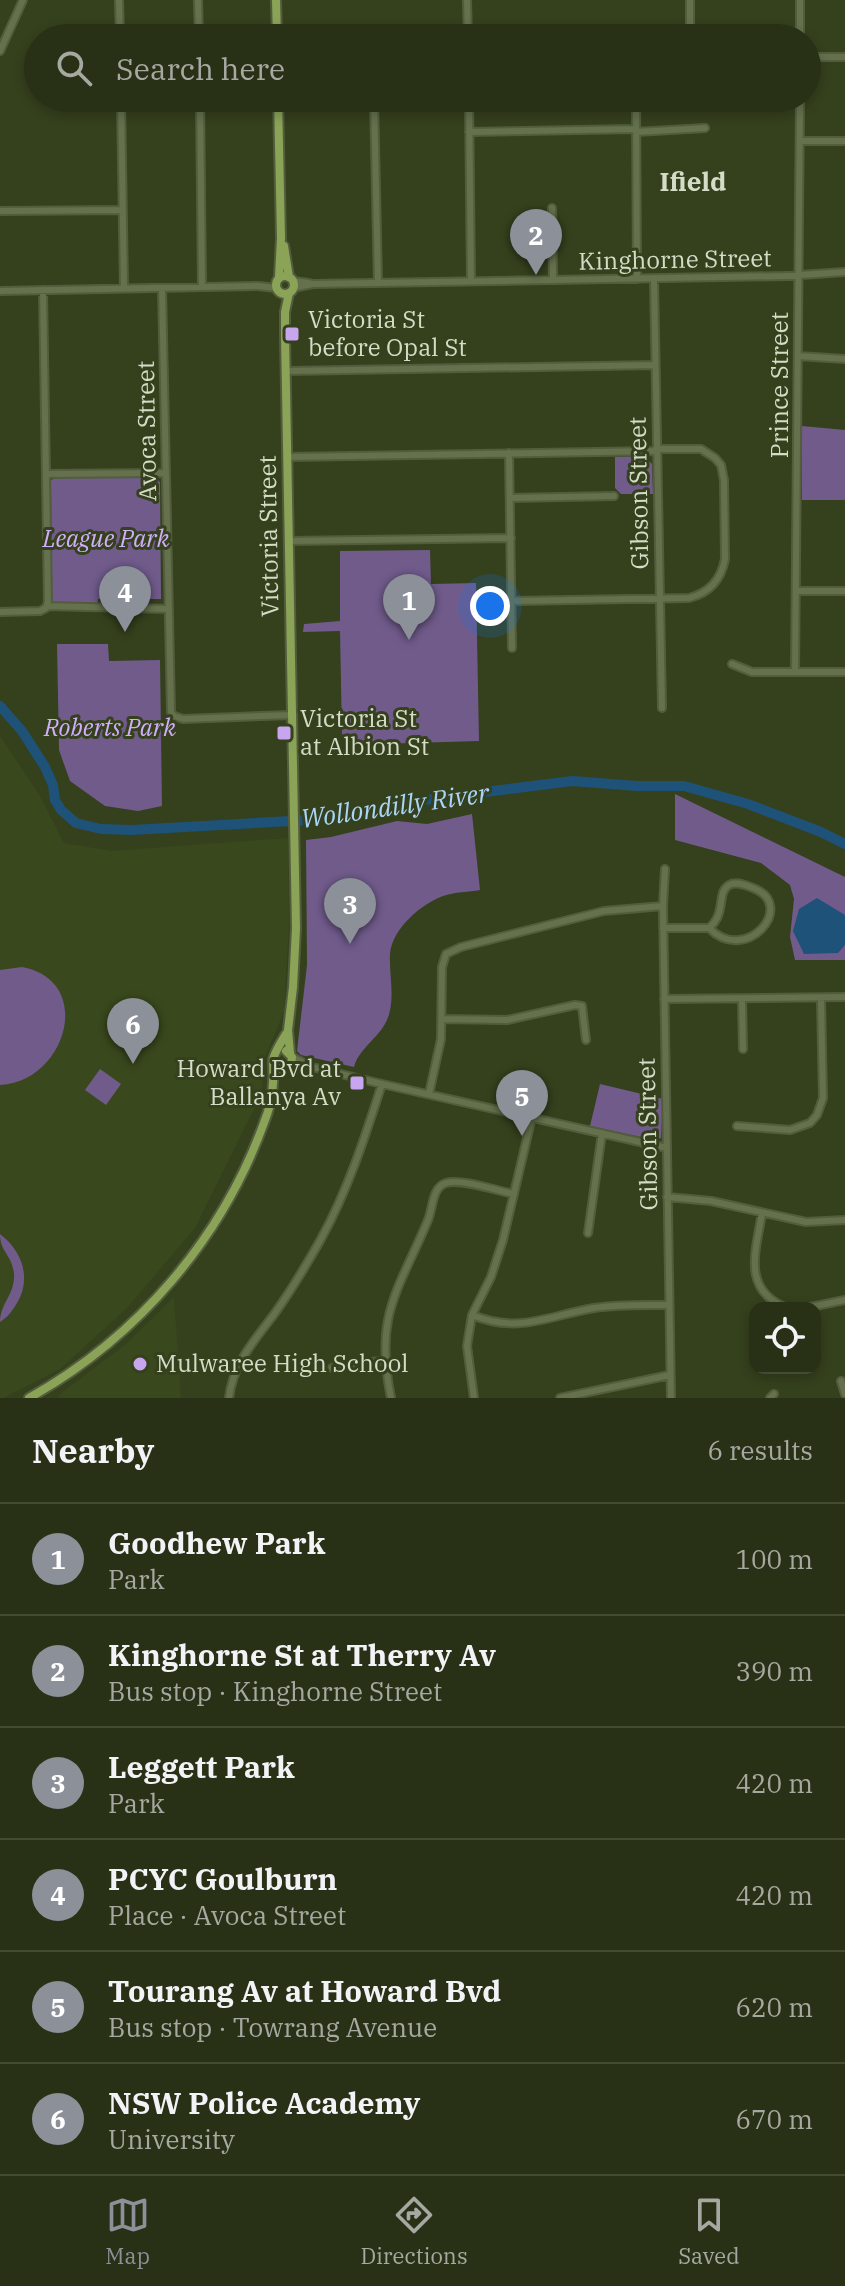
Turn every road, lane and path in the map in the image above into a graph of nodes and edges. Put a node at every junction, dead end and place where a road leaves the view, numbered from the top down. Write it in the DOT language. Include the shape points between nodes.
graph roads {
  1 [pos="23,0"];
  2 [pos="119,0"];
  3 [pos="198,0"];
  4 [pos="276,0"];
  5 [pos="467,0"];
  6 [pos="690,0"];
  7 [pos="800,0"];
  8 [pos="120,24"];
  9 [pos="199,24"];
  10 [pos="277,24"];
  11 [pos="468,24"];
  12 [pos="690,24"];
  13 [pos="800,24"];
  14 [pos="0,51"];
  15 [pos="821,57"];
  16 [pos="845,57"];
  17 [pos="121,112"];
  18 [pos="200,112"];
  19 [pos="278,112"];
  20 [pos="374,112"];
  21 [pos="469,112"];
  22 [pos="636,112"];
  23 [pos="800,112"];
  24 [pos="705,128"];
  25 [pos="636,130"];
  26 [pos="469,132"];
  27 [pos="800,141"];
  28 [pos="845,141"];
  29 [pos="552,208"];
  30 [pos="122,210"];
  31 [pos="0,211"];
  32 [pos="845,272"];
  33 [pos="799,275"];
  34 [pos="637,279"];
  35 [pos="654,279"];
  36 [pos="553,280"];
  37 [pos="471,281"];
  38 [pos="378,283"];
  39 [pos="285,284"];
  40 [pos="202,287"];
  41 [pos="124,288"];
  42 [pos="162,288"];
  43 [pos="43,290"];
  44 [pos="0,291"];
  45 [pos="798,356"];
  46 [pos="845,359"];
  47 [pos="655,365"];
  48 [pos="286,371"];
  49 [pos="656,450"];
  50 [pos="509,453"];
  51 [pos="288,457"];
  52 [pos="166,473"];
  53 [pos="46,474"];
  54 [pos="614,496"];
  55 [pos="510,498"];
  56 [pos="511,538"];
  57 [pos="288,541"];
  58 [pos="796,591"];
  59 [pos="845,591"];
  60 [pos="659,599"];
  61 [pos="512,601"];
  62 [pos="46,607"];
  63 [pos="169,609"];
  64 [pos="0,612"];
  65 [pos="512,648"];
  66 [pos="732,664"];
  67 [pos="795,672"];
  68 [pos="845,672"];
  69 [pos="662,708"];
  70 [pos="291,715"];
  71 [pos="665,869"];
  72 [pos="663,906"];
  73 [pos="663,928"];
  74 [pos="709,928"];
  75 [pos="845,997"];
  76 [pos="664,999"];
  77 [pos="742,999"];
  78 [pos="821,999"];
  79 [pos="443,1019"];
  80 [pos="288,1030"];
  81 [pos="586,1040"];
  82 [pos="743,1049"];
  83 [pos="278,1052"];
  84 [pos="291,1055"];
  85 [pos="275,1066"];
  86 [pos="312,1067"];
  87 [pos="287,1069"];
  88 [pos="382,1084"];
  89 [pos="274,1088"];
  90 [pos="429,1094"];
  91 [pos="532,1117"];
  92 [pos="737,1126"];
  93 [pos="602,1133"];
  94 [pos="667,1148"];
  95 [pos="514,1194"];
  96 [pos="667,1197"];
  97 [pos="762,1213"];
  98 [pos="845,1220"];
  99 [pos="588,1233"];
  100 [pos="845,1300"];
  101 [pos="777,1302"];
  102 [pos="669,1305"];
  103 [pos="821,1305"];
  104 [pos="472,1315"];
  105 [pos="384,1361"];
  106 [pos="332,1368"];
  107 [pos="670,1375"];
  108 [pos="841,1381"];
  109 [pos="845,1394"];
  110 [pos="29,1398"];
  111 [pos="229,1398"];
  112 [pos="391,1398"];
  113 [pos="474,1398"];
  114 [pos="560,1398"];
  115 [pos="671,1398"];
  1 -- 14 [label="street"];
  2 -- 8 [label="street"];
  3 -- 9 [label="street"];
  4 -- 10 [label="main road"];
  5 -- 11 [label="street"];
  6 -- 12 [label="street"];
  7 -- 13 [label="street"];
  15 -- 16 [label="street"];
  17 -- 30 [label="street"];
  18 -- 40 [label="street"];
  19 -- 39 [label="main road, Victoria Street"];
  20 -- 38 [label="street"];
  21 -- 26 [label="street"];
  22 -- 25 [label="street"];
  23 -- 27 [label="street, Prince Street"];
  24 -- 25 [label="street"];
  25 -- 26 [label="street"];
  25 -- 34 [label="street"];
  26 -- 37 [label="street"];
  27 -- 28 [label="street"];
  27 -- 33 [label="street, Prince Street"];
  29 -- 36 [label="street"];
  30 -- 31 [label="street"];
  30 -- 41 [label="street"];
  32 -- 33 [label="street, Kinghorne Street"];
  33 -- 35 [label="street, Kinghorne Street"];
  33 -- 45 [label="street, Prince Street"];
  34 -- 35 [label="street, Kinghorne Street"];
  34 -- 36 [label="street, Kinghorne Street"];
  35 -- 47 [label="street, Gibson Street"];
  36 -- 37 [label="street, Kinghorne Street"];
  37 -- 38 [label="street, Kinghorne Street"];
  38 -- 39 [label="street, Kinghorne Street"];
  39 -- 40 [label="street, Kinghorne Street"];
  39 -- 48 [label="main road, Victoria Street"];
  40 -- 42 [label="street, Kinghorne Street"];
  41 -- 42 [label="street, Kinghorne Street"];
  41 -- 43 [label="street, Kinghorne Street"];
  42 -- 52 [label="street, Avoca Street"];
  43 -- 44 [label="street, Kinghorne Street"];
  43 -- 53 [label="street"];
  45 -- 46 [label="street"];
  45 -- 58 [label="street, Prince Street"];
  47 -- 48 [label="street"];
  47 -- 49 [label="street, Gibson Street"];
  48 -- 51 [label="main road, Victoria Street"];
  49 -- 50 [label="street"];
  49 -- 60 [label="street, Gibson Street"];
  49 -- 60 [label="street" via="695,448 710,454 721,465 725,485 725,559 720,576 700,595"];
  50 -- 51 [label="street"];
  50 -- 55 [label="street"];
  51 -- 57 [label="main road, Victoria Street"];
  52 -- 53 [label="street"];
  52 -- 63 [label="street, Avoca Street"];
  53 -- 62 [label="street"];
  54 -- 55 [label="street"];
  55 -- 56 [label="street"];
  56 -- 57 [label="street"];
  56 -- 61 [label="street"];
  57 -- 70 [label="main road, Victoria Street"];
  58 -- 59 [label="street"];
  58 -- 67 [label="street, Prince Street"];
  60 -- 61 [label="street"];
  60 -- 69 [label="street, Gibson Street"];
  61 -- 65 [label="street"];
  62 -- 63 [label="street"];
  62 -- 64 [label="street"];
  63 -- 70 [label="street, Avoca Street" via="174,716"];
  66 -- 67 [label="street" via="752,672"];
  67 -- 68 [label="street"];
  70 -- 80 [label="main road, Victoria Street" via="296,928"];
  71 -- 72 [label="street, Gibson Street"];
  72 -- 73 [label="street, Gibson Street"];
  72 -- 79 [label="street" via="604,911 452,950 442,959"];
  73 -- 74 [label="street"];
  73 -- 76 [label="street, Gibson Street"];
  74 -- 74 [label="street" via="728,940 751,937 767,923 768,900 756,889 730,885 723,892 719,918"];
  75 -- 78 [label="street"];
  76 -- 77 [label="street"];
  76 -- 94 [label="street, Gibson Street"];
  77 -- 78 [label="street"];
  77 -- 82 [label="street"];
  78 -- 92 [label="street" via="823,1098 817,1115 790,1130"];
  79 -- 81 [label="street" via="507,1020 582,1006"];
  79 -- 90 [label="street"];
  80 -- 83 [label="main road"];
  80 -- 84 [label="main road"];
  83 -- 84 [label="main road"];
  83 -- 85 [label="main road"];
  84 -- 86 [label="street"];
  84 -- 87 [label="main road"];
  85 -- 87 [label="main road"];
  85 -- 89 [label="main road"];
  86 -- 87 [label="street"];
  86 -- 88 [label="street"];
  87 -- 89 [label="main road"];
  88 -- 90 [label="street"];
  88 -- 111 [label="street" via="334,1215 291,1290 244,1354"];
  89 -- 110 [label="main road" via="243,1173 181,1271 127,1328"];
  90 -- 91 [label="street"];
  91 -- 93 [label="street"];
  91 -- 95 [label="street"];
  93 -- 94 [label="street"];
  93 -- 99 [label="street"];
  94 -- 96 [label="street, Gibson Street"];
  95 -- 104 [label="street" via="498,1258"];
  95 -- 105 [label="street" via="457,1182 440,1186 394,1294"];
  96 -- 97 [label="street"];
  96 -- 102 [label="street, Gibson Street"];
  97 -- 98 [label="street" via="806,1222"];
  97 -- 101 [label="street" via="754,1265 766,1295"];
  100 -- 103 [label="street"];
  102 -- 104 [label="street" via="595,1308 515,1325"];
  102 -- 107 [label="street, Gibson Street"];
  104 -- 113 [label="street" via="468,1360"];
  105 -- 106 [label="street"];
  105 -- 112 [label="street"];
  107 -- 114 [label="street"];
  107 -- 115 [label="street, Gibson Street"];
  108 -- 109 [label="street"];
}
